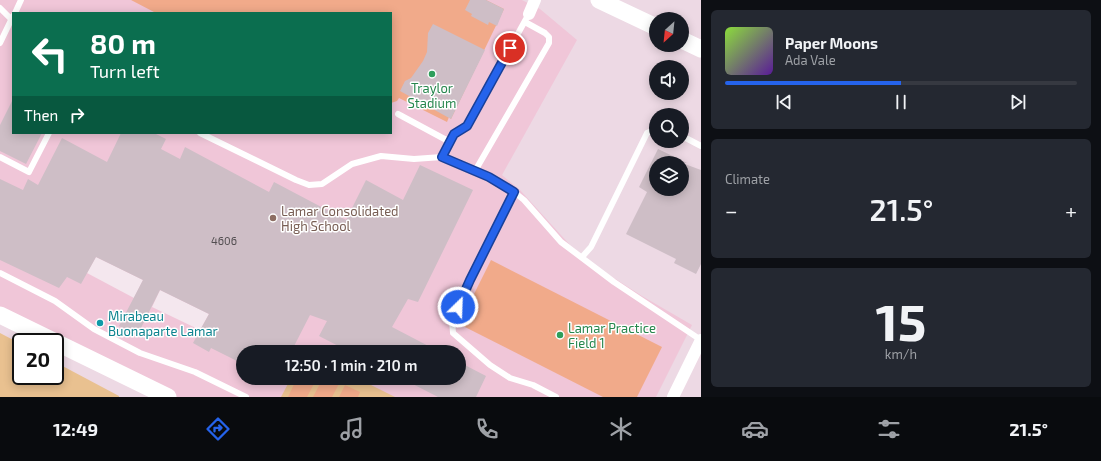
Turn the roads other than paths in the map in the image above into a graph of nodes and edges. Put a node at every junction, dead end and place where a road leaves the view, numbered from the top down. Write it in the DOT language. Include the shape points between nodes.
graph roads {
  1 [pos="21,0"];
  2 [pos="535,0"];
  3 [pos="599,0"];
  4 [pos="0,8"];
  5 [pos="15,12"];
  6 [pos="12,16"];
  7 [pos="527,18"];
  8 [pos="12,19"];
  9 [pos="649,24"];
  10 [pos="689,43"];
  11 [pos="0,44"];
  12 [pos="701,49"];
  13 [pos="398,114"];
  14 [pos="649,132"];
  15 [pos="48,134"];
  16 [pos="202,134"];
  17 [pos="689,140"];
  18 [pos="450,142"];
  19 [pos="701,146"];
  20 [pos="0,157"];
  21 [pos="442,157"];
  22 [pos="475,172"];
  23 [pos="514,192"];
  24 [pos="582,258"];
  25 [pos="0,273"];
  26 [pos="0,315"];
  27 [pos="701,340"];
  28 [pos="143,391"];
  29 [pos="168,397"];
  30 [pos="246,397"];
  31 [pos="556,397"];
  32 [pos="673,397"];
  1 -- 5 [label="lane"];
  2 -- 7 [label="street"];
  3 -- 9 [label="street"];
  4 -- 6 [label="lane"];
  7 -- 18 [label="lane" via="467,126 454,134"];
  7 -- 22 [label="lane" via="549,37 549,43"];
  8 -- 11 [label="lane"];
  10 -- 12 [label="street"];
  13 -- 18 [label="lane"];
  14 -- 24 [label="lane"];
  15 -- 20 [label="lane" via="29,172"];
  16 -- 21 [label="lane" via="309,185 322,184 352,164 381,156 414,159"];
  17 -- 19 [label="lane"];
  18 -- 21 [label="lane"];
  21 -- 22 [label="lane"];
  22 -- 23 [label="lane"];
  23 -- 24 [label="lane" via="561,242"];
  23 -- 31 [label="lane" via="452,320 453,333 490,365 510,378 533,385"];
  24 -- 27 [label="lane"];
  25 -- 30 [label="lane" via="55,301 94,329 140,353 196,372"];
  26 -- 28 [label="street"];
  27 -- 32 [label="street"];
  28 -- 29 [label="street"];
}
